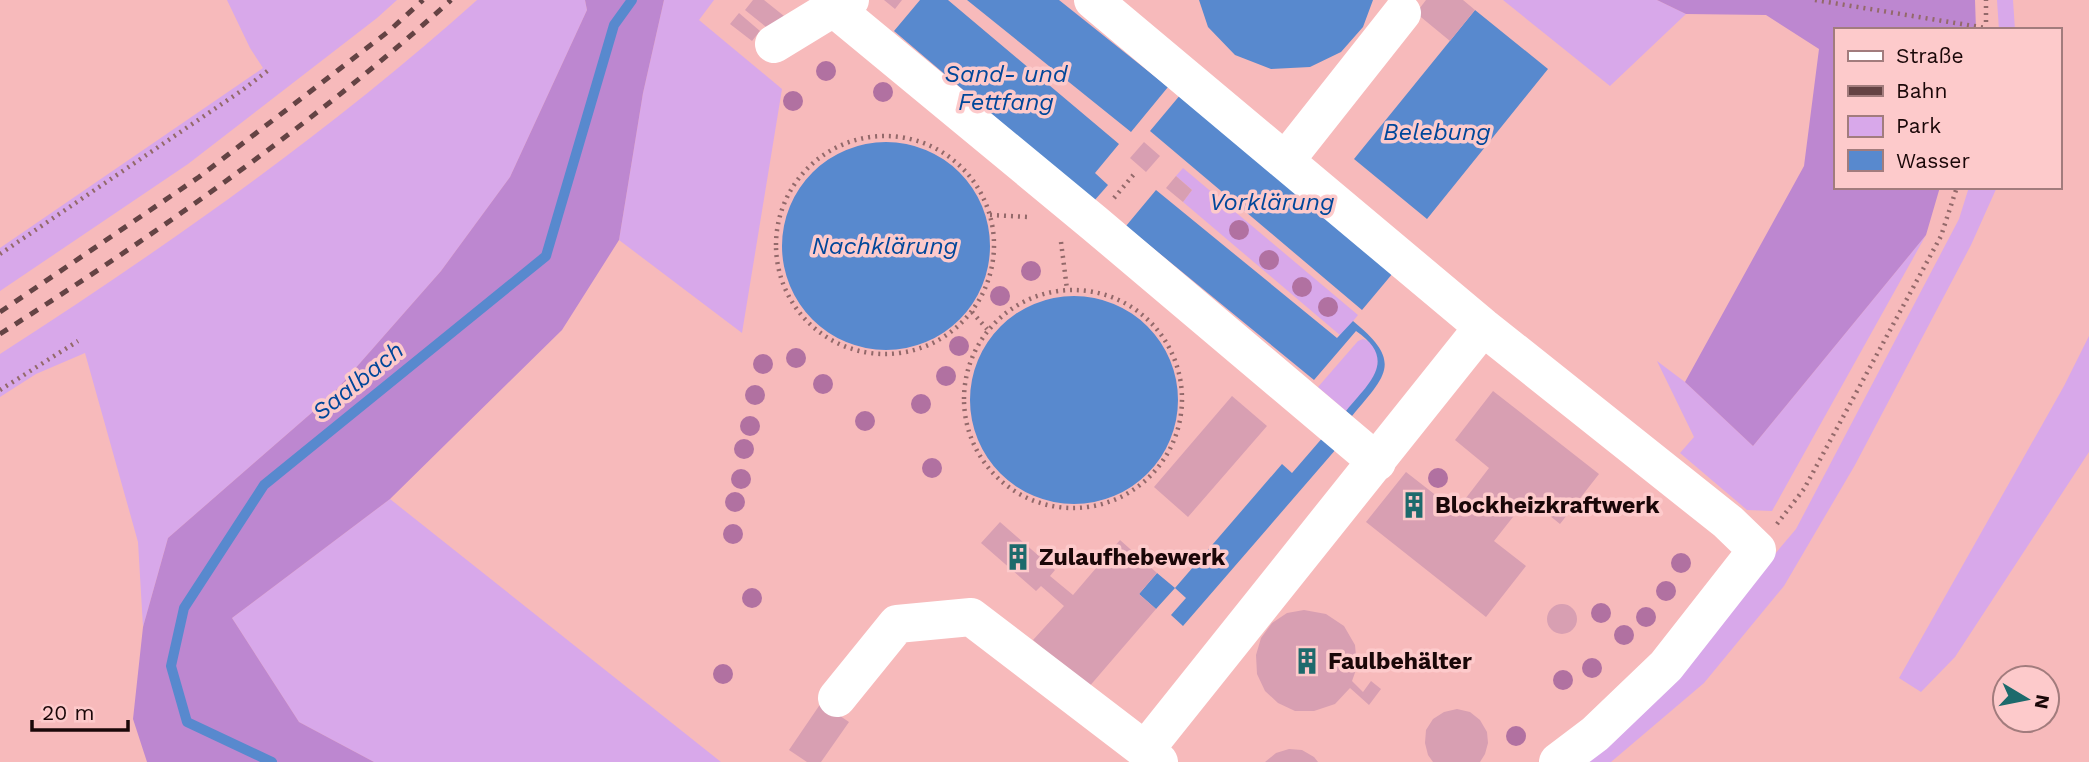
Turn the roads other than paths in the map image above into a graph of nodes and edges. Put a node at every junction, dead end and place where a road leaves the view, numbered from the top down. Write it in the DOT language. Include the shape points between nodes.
graph roads {
  1 [pos="1093,0"];
  2 [pos="837,5"];
  3 [pos="1402,13"];
  4 [pos="774,44"];
  5 [pos="1285,161"];
  6 [pos="1483,327"];
  7 [pos="1377,461"];
  8 [pos="837,698"];
  9 [pos="1152,756"];
  10 [pos="1558,762"];
  1 -- 5 [label="street"];
  2 -- 4 [label="street"];
  2 -- 7 [label="street"];
  3 -- 5 [label="street"];
  5 -- 6 [label="street"];
  6 -- 7 [label="street"];
  6 -- 10 [label="street" via="1757,550 1666,666 1595,734"];
  7 -- 9 [label="street"];
  8 -- 9 [label="street" via="897,624 971,617"];
}
